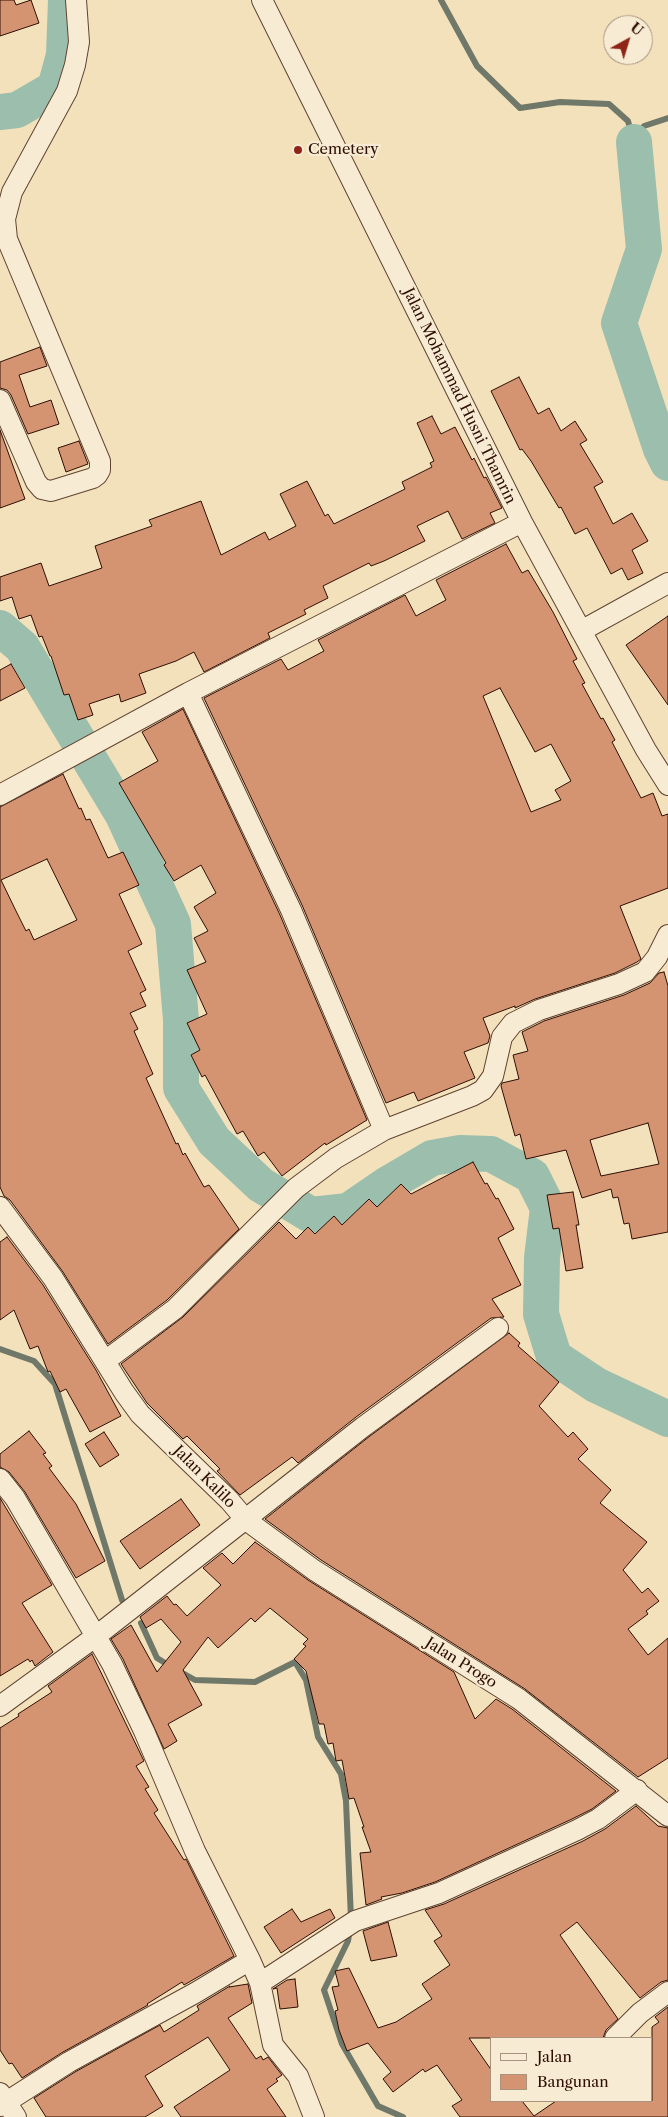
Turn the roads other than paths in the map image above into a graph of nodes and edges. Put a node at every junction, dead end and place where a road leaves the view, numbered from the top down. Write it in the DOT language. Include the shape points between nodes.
graph roads {
  1 [pos="76,0"];
  2 [pos="262,0"];
  3 [pos="0,400"];
  4 [pos="522,522"];
  5 [pos="663,586"];
  6 [pos="581,631"];
  7 [pos="188,693"];
  8 [pos="668,785"];
  9 [pos="0,795"];
  10 [pos="668,935"];
  11 [pos="384,1130"];
  12 [pos="0,1207"];
  13 [pos="498,1328"];
  14 [pos="105,1361"];
  15 [pos="0,1479"];
  16 [pos="246,1520"];
  17 [pos="95,1638"];
  18 [pos="0,1706"];
  19 [pos="637,1790"];
  20 [pos="668,1816"];
  21 [pos="250,1960"];
  22 [pos="260,1984"];
  23 [pos="668,1992"];
  24 [pos="616,2037"];
  25 [pos="6,2105"];
  26 [pos="314,2117"];
  1 -- 3 [label="street" via="79,42 67,91 12,192 5,230 100,462 97,475 51,491 42,489"];
  2 -- 4 [label="street, Jalan Mohammad Husni Thamrin"];
  4 -- 6 [label="street, Jalan Mohammad Husni Thamrin"];
  4 -- 7 [label="street"];
  5 -- 6 [label="street"];
  6 -- 8 [label="street, Jalan Mohammad Husni Thamrin"];
  7 -- 9 [label="street"];
  7 -- 11 [label="street" via="291,910"];
  10 -- 11 [label="street" via="652,965 640,975 539,1010 513,1023 502,1037 493,1076 482,1090"];
  11 -- 14 [label="street" via="350,1148 296,1188 175,1309"];
  12 -- 14 [label="street, Jalan Kalilo" via="53,1278"];
  13 -- 16 [label="street"];
  14 -- 16 [label="street, Jalan Kalilo" via="140,1414"];
  15 -- 17 [label="street" via="15,1498"];
  16 -- 17 [label="street, Jalan Kalilo"];
  16 -- 19 [label="street, Jalan Progo" via="314,1570 519,1699"];
  17 -- 18 [label="street, Jalan Kalilo"];
  17 -- 21 [label="street" via="112,1664 195,1851"];
  19 -- 20 [label="street, Jalan Progo"];
  19 -- 22 [label="street" via="577,1830 439,1893 355,1921"];
  21 -- 22 [label="street"];
  21 -- 25 [label="street" via="69,2062"];
  22 -- 26 [label="street" via="273,2044 298,2076"];
  23 -- 24 [label="street"];
}
